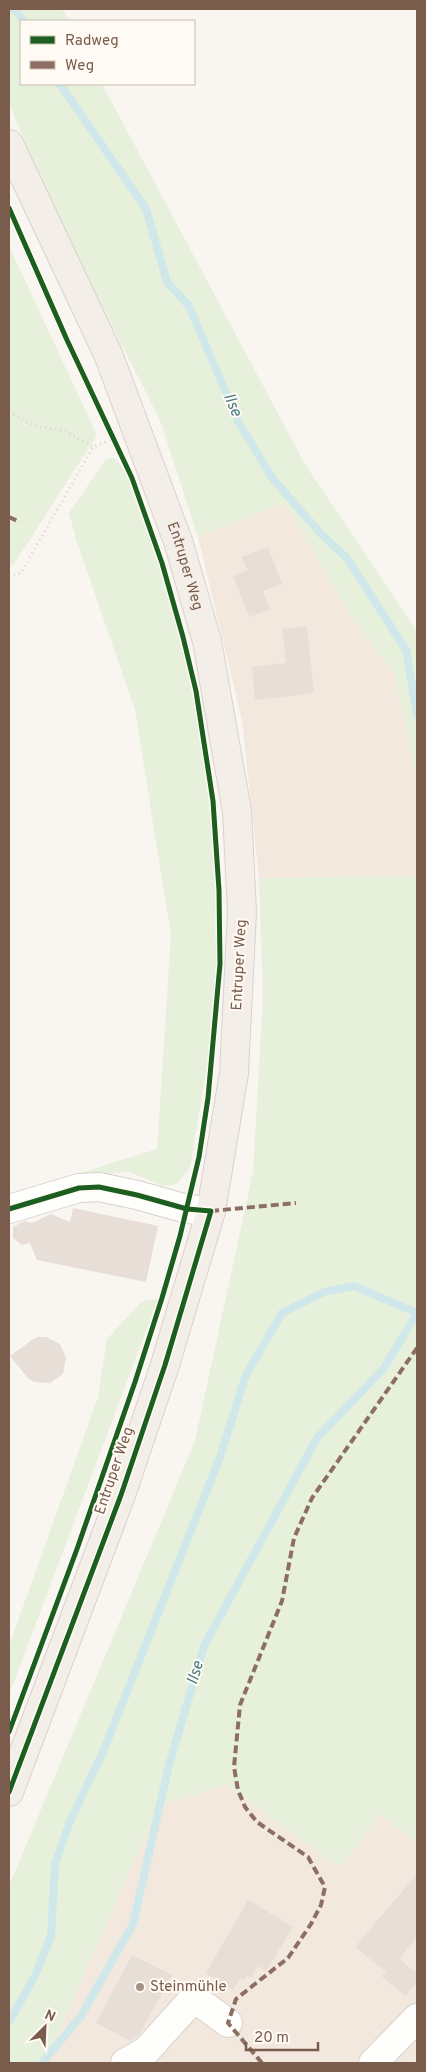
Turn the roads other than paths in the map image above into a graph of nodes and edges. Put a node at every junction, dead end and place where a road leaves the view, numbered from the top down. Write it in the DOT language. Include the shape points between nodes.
graph roads {
  1 [pos="9,144"];
  2 [pos="9,1210"];
  3 [pos="211,1211"];
  4 [pos="9,1792"];
  5 [pos="417,2018"];
  6 [pos="228,2023"];
  7 [pos="125,2063"];
  8 [pos="373,2063"];
  1 -- 3 [label="main road, Entruper Weg" via="108,354 178,541 207,642 237,811 242,912 234,1073"];
  2 -- 3 [label="street" via="79,1188 99,1187 187,1209"];
  3 -- 4 [label="main road, Entruper Weg" via="165,1365 121,1495"];
  5 -- 8 [label="street"];
  6 -- 7 [label="street" via="194,1998 146,2051"];
}
